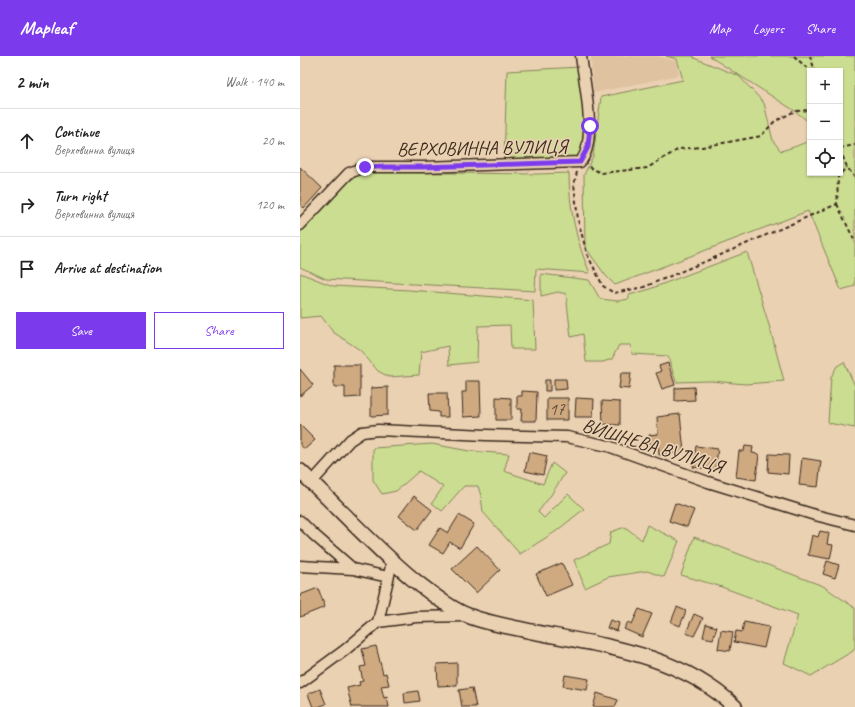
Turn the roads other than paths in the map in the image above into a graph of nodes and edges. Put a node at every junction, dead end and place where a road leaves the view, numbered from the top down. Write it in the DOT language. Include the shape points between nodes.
graph roads {
  1 [pos="581,56"];
  2 [pos="300,225"];
  3 [pos="300,471"];
  4 [pos="312,482"];
  5 [pos="300,521"];
  6 [pos="855,525"];
  7 [pos="392,562"];
  8 [pos="300,566"];
  9 [pos="353,569"];
  10 [pos="388,578"];
  11 [pos="468,616"];
  12 [pos="378,622"];
  13 [pos="300,683"];
  14 [pos="735,707"];
  1 -- 2 [label="street, ВЕРХОВИННА ВУЛИЦЯ" via="590,126 588,147 580,162 365,167 349,173"];
  3 -- 4 [label="street"];
  4 -- 6 [label="street, ВИШНЕВА ВУЛИЦЯ" via="350,440 362,432 378,430 567,437 608,446 708,482"];
  4 -- 7 [label="street"];
  5 -- 9 [label="street"];
  7 -- 10 [label="street"];
  7 -- 11 [label="street" via="447,604"];
  8 -- 9 [label="street"];
  9 -- 10 [label="street"];
  10 -- 12 [label="street"];
  11 -- 12 [label="street" via="416,617"];
  11 -- 14 [label="street" via="655,659 709,685"];
  12 -- 13 [label="street"];
}
